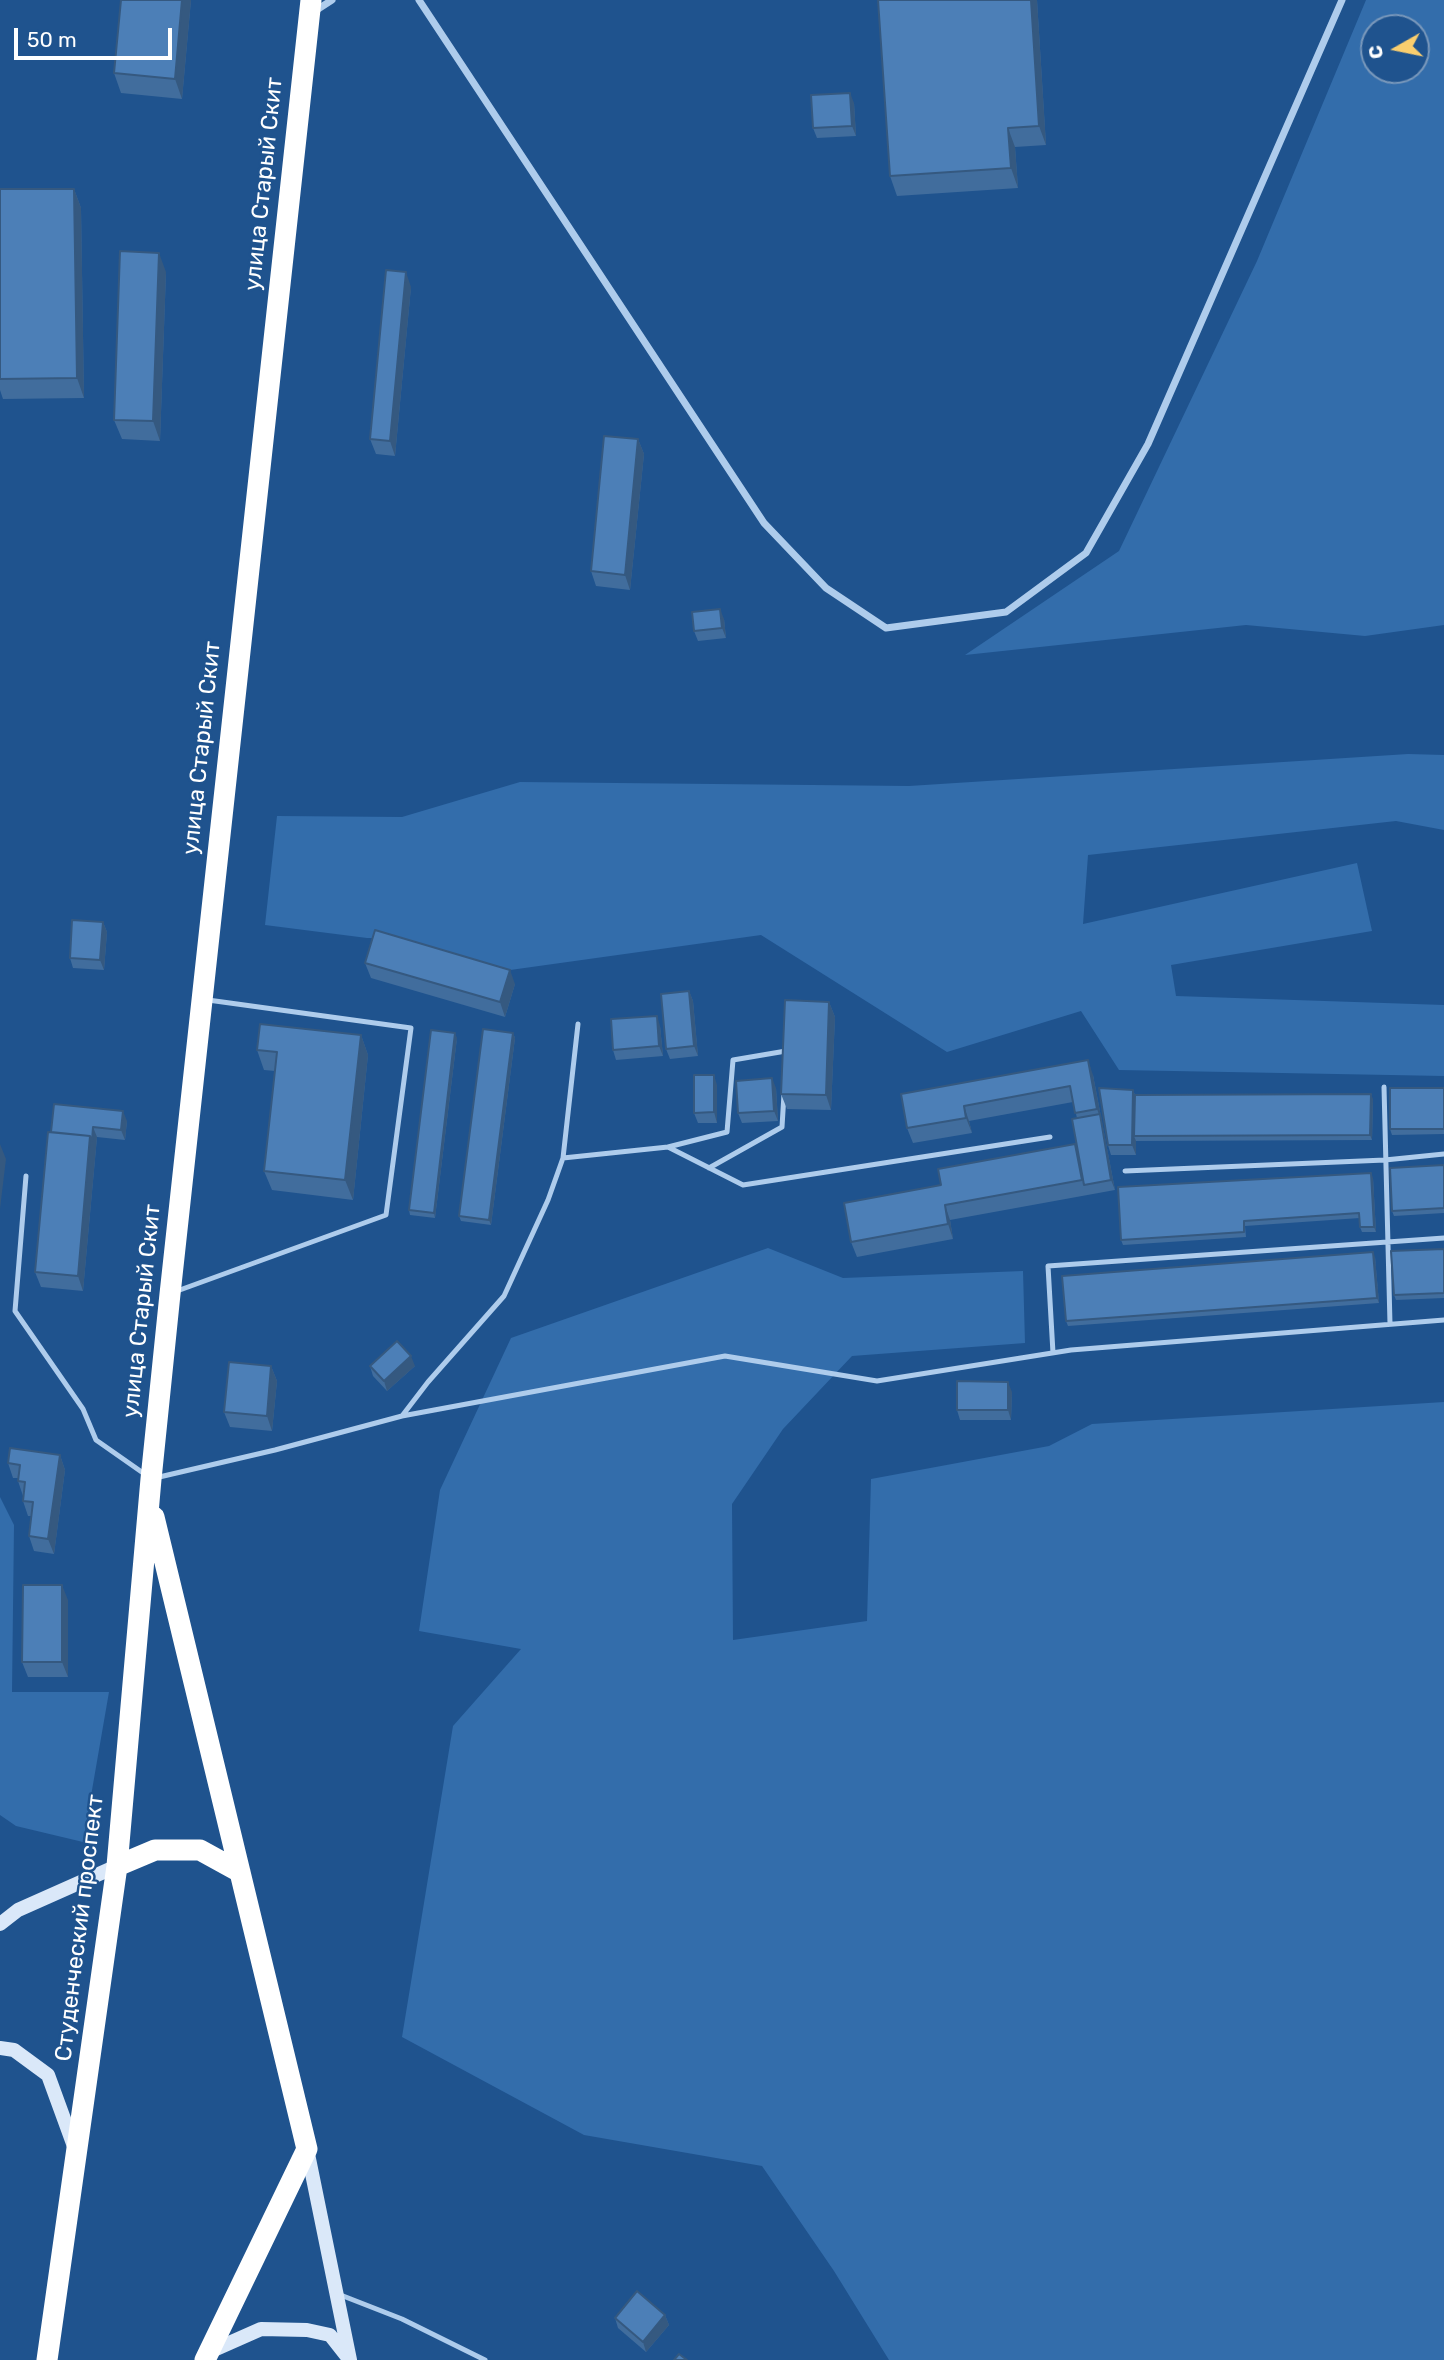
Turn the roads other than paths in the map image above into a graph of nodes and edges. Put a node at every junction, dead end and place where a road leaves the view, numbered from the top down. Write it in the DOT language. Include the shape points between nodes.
graph roads {
  1 [pos="332,0"];
  2 [pos="419,0"];
  3 [pos="1342,0"];
  4 [pos="310,7"];
  5 [pos="201,1000"];
  6 [pos="578,1024"];
  7 [pos="786,1039"];
  8 [pos="786,1051"];
  9 [pos="785,1064"];
  10 [pos="1384,1087"];
  11 [pos="784,1089"];
  12 [pos="1051,1137"];
  13 [pos="668,1147"];
  14 [pos="1444,1154"];
  15 [pos="563,1158"];
  16 [pos="1385,1160"];
  17 [pos="709,1168"];
  18 [pos="1125,1171"];
  19 [pos="26,1176"];
  20 [pos="1444,1238"];
  21 [pos="1386,1244"];
  22 [pos="170,1294"];
  23 [pos="1444,1320"];
  24 [pos="1390,1324"];
  25 [pos="1053,1353"];
  26 [pos="402,1416"];
  27 [pos="151,1479"];
  28 [pos="150,1501"];
  29 [pos="117,1866"];
  30 [pos="240,1872"];
  31 [pos="0,1924"];
  32 [pos="0,2048"];
  33 [pos="307,2149"];
  34 [pos="76,2152"];
  35 [pos="338,2294"];
  36 [pos="207,2356"];
  37 [pos="47,2360"];
  38 [pos="350,2360"];
  39 [pos="485,2360"];
  1 -- 4 [label="street"];
  2 -- 3 [label="street" via="764,523 826,588 886,628 1006,612 1086,554 1148,444"];
  4 -- 5 [label="highway, улица Старый Скит"];
  5 -- 22 [label="highway, улица Старый Скит"];
  5 -- 22 [label="lane" via="411,1028 386,1215"];
  6 -- 15 [label="lane"];
  7 -- 8 [label="lane"];
  8 -- 9 [label="lane"];
  8 -- 13 [label="lane" via="733,1060 727,1132"];
  10 -- 16 [label="lane"];
  11 -- 17 [label="lane" via="782,1127"];
  12 -- 17 [label="lane" via="743,1185"];
  13 -- 15 [label="lane"];
  13 -- 17 [label="lane"];
  14 -- 16 [label="lane"];
  15 -- 26 [label="lane" via="504,1296"];
  16 -- 18 [label="lane"];
  16 -- 21 [label="lane"];
  19 -- 27 [label="lane" via="15,1311 83,1409 96,1440"];
  20 -- 21 [label="lane"];
  21 -- 24 [label="lane"];
  21 -- 25 [label="lane" via="1048,1266"];
  22 -- 27 [label="highway, улица Старый Скит"];
  23 -- 24 [label="lane"];
  24 -- 25 [label="lane"];
  25 -- 26 [label="lane" via="877,1381 725,1356"];
  26 -- 27 [label="lane"];
  27 -- 28 [label="highway, улица Старый Скит"];
  28 -- 29 [label="highway, Студенческий проспект"];
  28 -- 30 [label="highway"];
  29 -- 30 [label="highway" via="155,1850 200,1850"];
  29 -- 31 [label="main road" via="18,1910"];
  29 -- 34 [label="highway, Студенческий проспект"];
  30 -- 33 [label="highway"];
  32 -- 34 [label="main road" via="14,2050 48,2075"];
  33 -- 35 [label="main road"];
  33 -- 36 [label="highway"];
  34 -- 37 [label="highway, Студенческий проспект"];
  35 -- 38 [label="main road"];
  35 -- 39 [label="lane"];
  36 -- 38 [label="main road" via="261,2329 307,2330 330,2335"];
}
